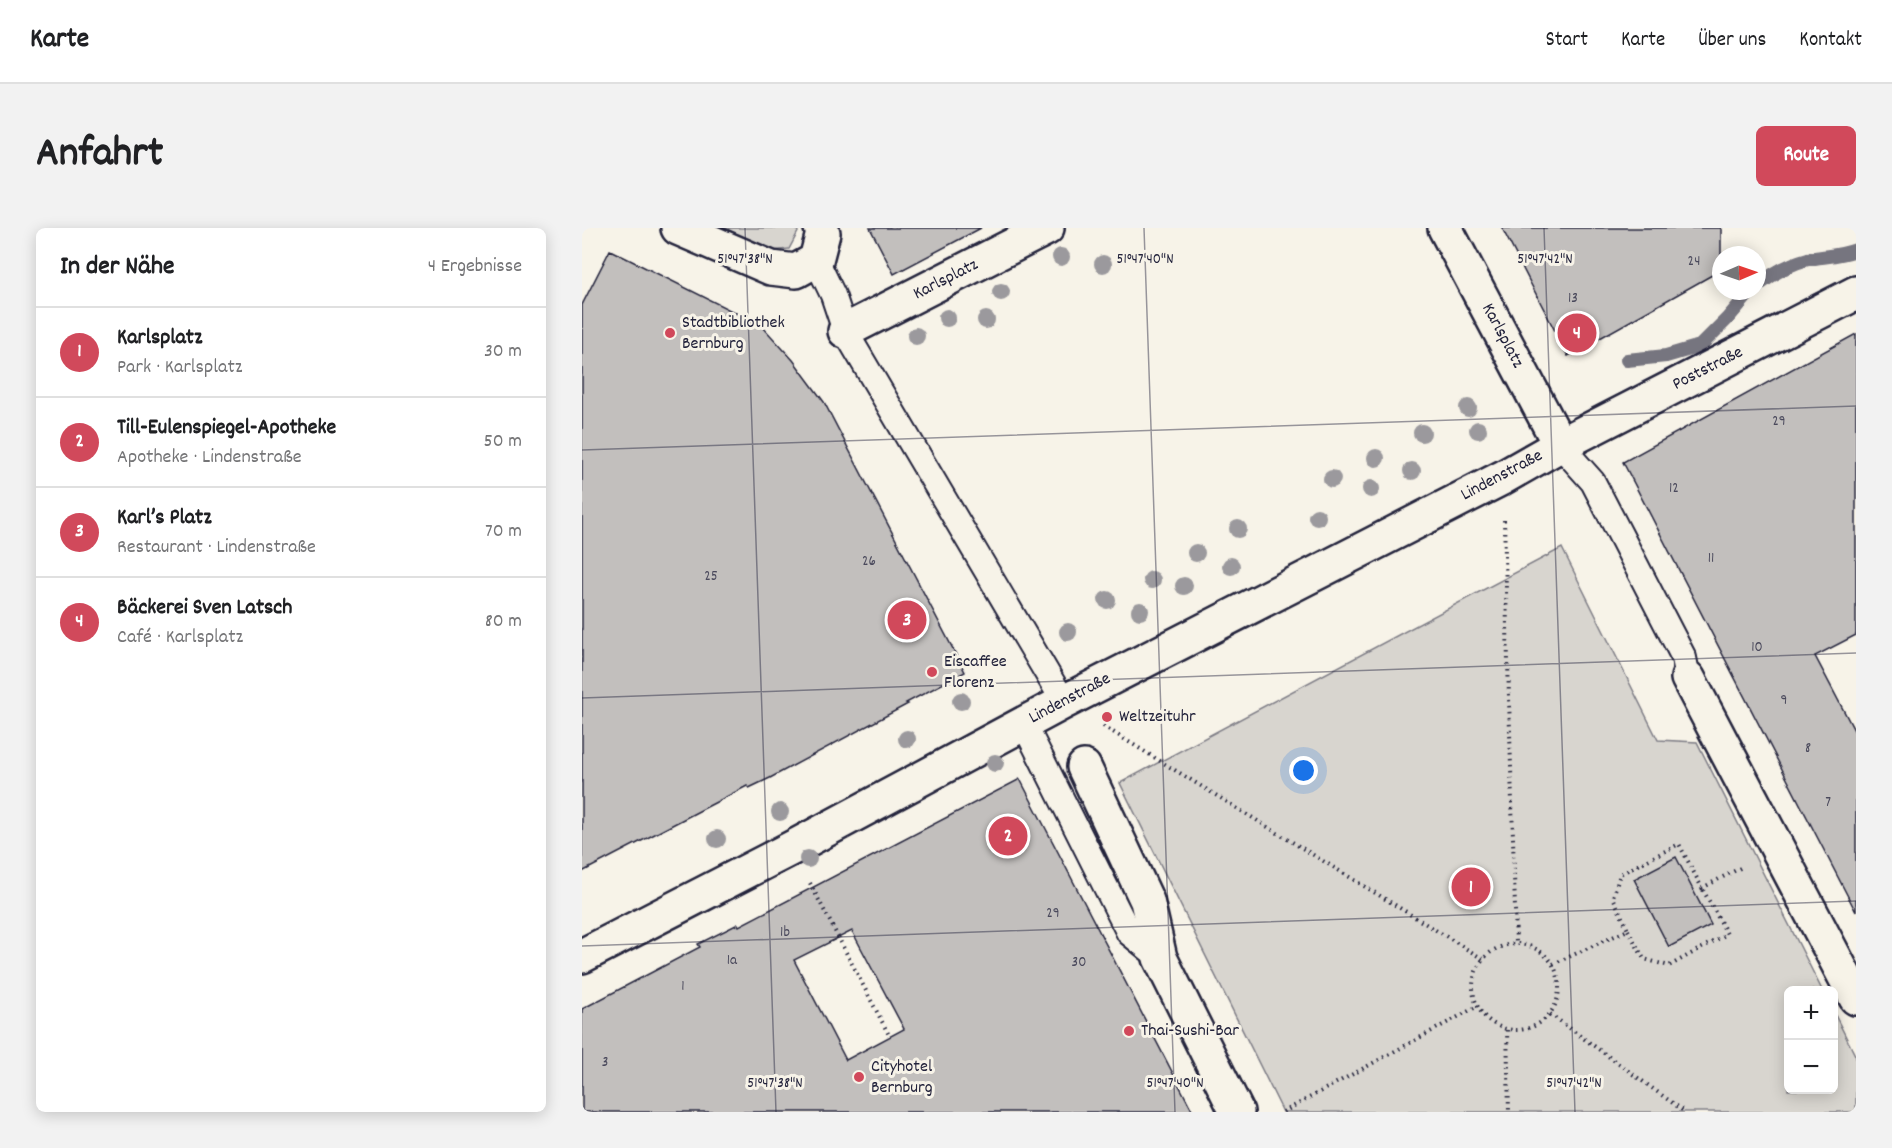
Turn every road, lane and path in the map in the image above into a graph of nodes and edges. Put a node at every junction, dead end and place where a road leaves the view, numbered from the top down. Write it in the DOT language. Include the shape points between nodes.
graph roads {
  1 [pos="678,228"];
  2 [pos="821,228"];
  3 [pos="1047,228"];
  4 [pos="1445,228"];
  5 [pos="816,260"];
  6 [pos="1856,293"];
  7 [pos="845,332"];
  8 [pos="1560,445"];
  9 [pos="1502,478"];
  10 [pos="1688,678"];
  11 [pos="1064,702"];
  12 [pos="1024,724"];
  13 [pos="1084,767"];
  14 [pos="792,848"];
  15 [pos="1777,848"];
  16 [pos="1702,888"];
  17 [pos="1628,930"];
  18 [pos="1516,944"];
  19 [pos="582,956"];
  20 [pos="1160,958"];
  21 [pos="1483,959"];
  22 [pos="1552,964"];
  23 [pos="1856,998"];
  24 [pos="1478,1006"];
  25 [pos="1550,1014"];
  26 [pos="1507,1030"];
  27 [pos="890,1037"];
  28 [pos="1237,1112"];
  29 [pos="1283,1112"];
  30 [pos="1509,1112"];
  31 [pos="1685,1112"];
  1 -- 5 [label="street" via="771,268 796,271"];
  2 -- 5 [label="street"];
  3 -- 7 [label="street, Karlsplatz"];
  4 -- 8 [label="street, Karlsplatz"];
  5 -- 7 [label="lane"];
  6 -- 8 [label="street, Poststraße"];
  7 -- 11 [label="lane"];
  8 -- 9 [label="street, Lindenstraße"];
  8 -- 10 [label="lane" via="1593,482 1684,658"];
  9 -- 11 [label="street, Lindenstraße"];
  9 -- 18 [label="path"];
  10 -- 15 [label="street"];
  11 -- 12 [label="street, Lindenstraße"];
  11 -- 21 [label="path"];
  12 -- 14 [label="street, Lindenstraße"];
  12 -- 20 [label="lane" via="1129,933"];
  13 -- 20 [label="street" via="1147,901"];
  14 -- 19 [label="street, Lindenstraße"];
  14 -- 27 [label="path"];
  15 -- 16 [label="path"];
  15 -- 23 [label="street"];
  16 -- 17 [label="path" via="1678,844 1620,874 1613,897"];
  16 -- 17 [label="path" via="1727,934 1669,966 1644,959"];
  17 -- 22 [label="path"];
  18 -- 21 [label="path" via="1498,948"];
  18 -- 22 [label="path" via="1537,949"];
  20 -- 28 [label="street"];
  21 -- 24 [label="path" via="1475,974 1473,990"];
  22 -- 25 [label="path" via="1559,995"];
  24 -- 26 [label="path" via="1485,1017"];
  24 -- 29 [label="path"];
  25 -- 26 [label="path" via="1523,1030"];
  25 -- 31 [label="path"];
  26 -- 30 [label="path"];
}
